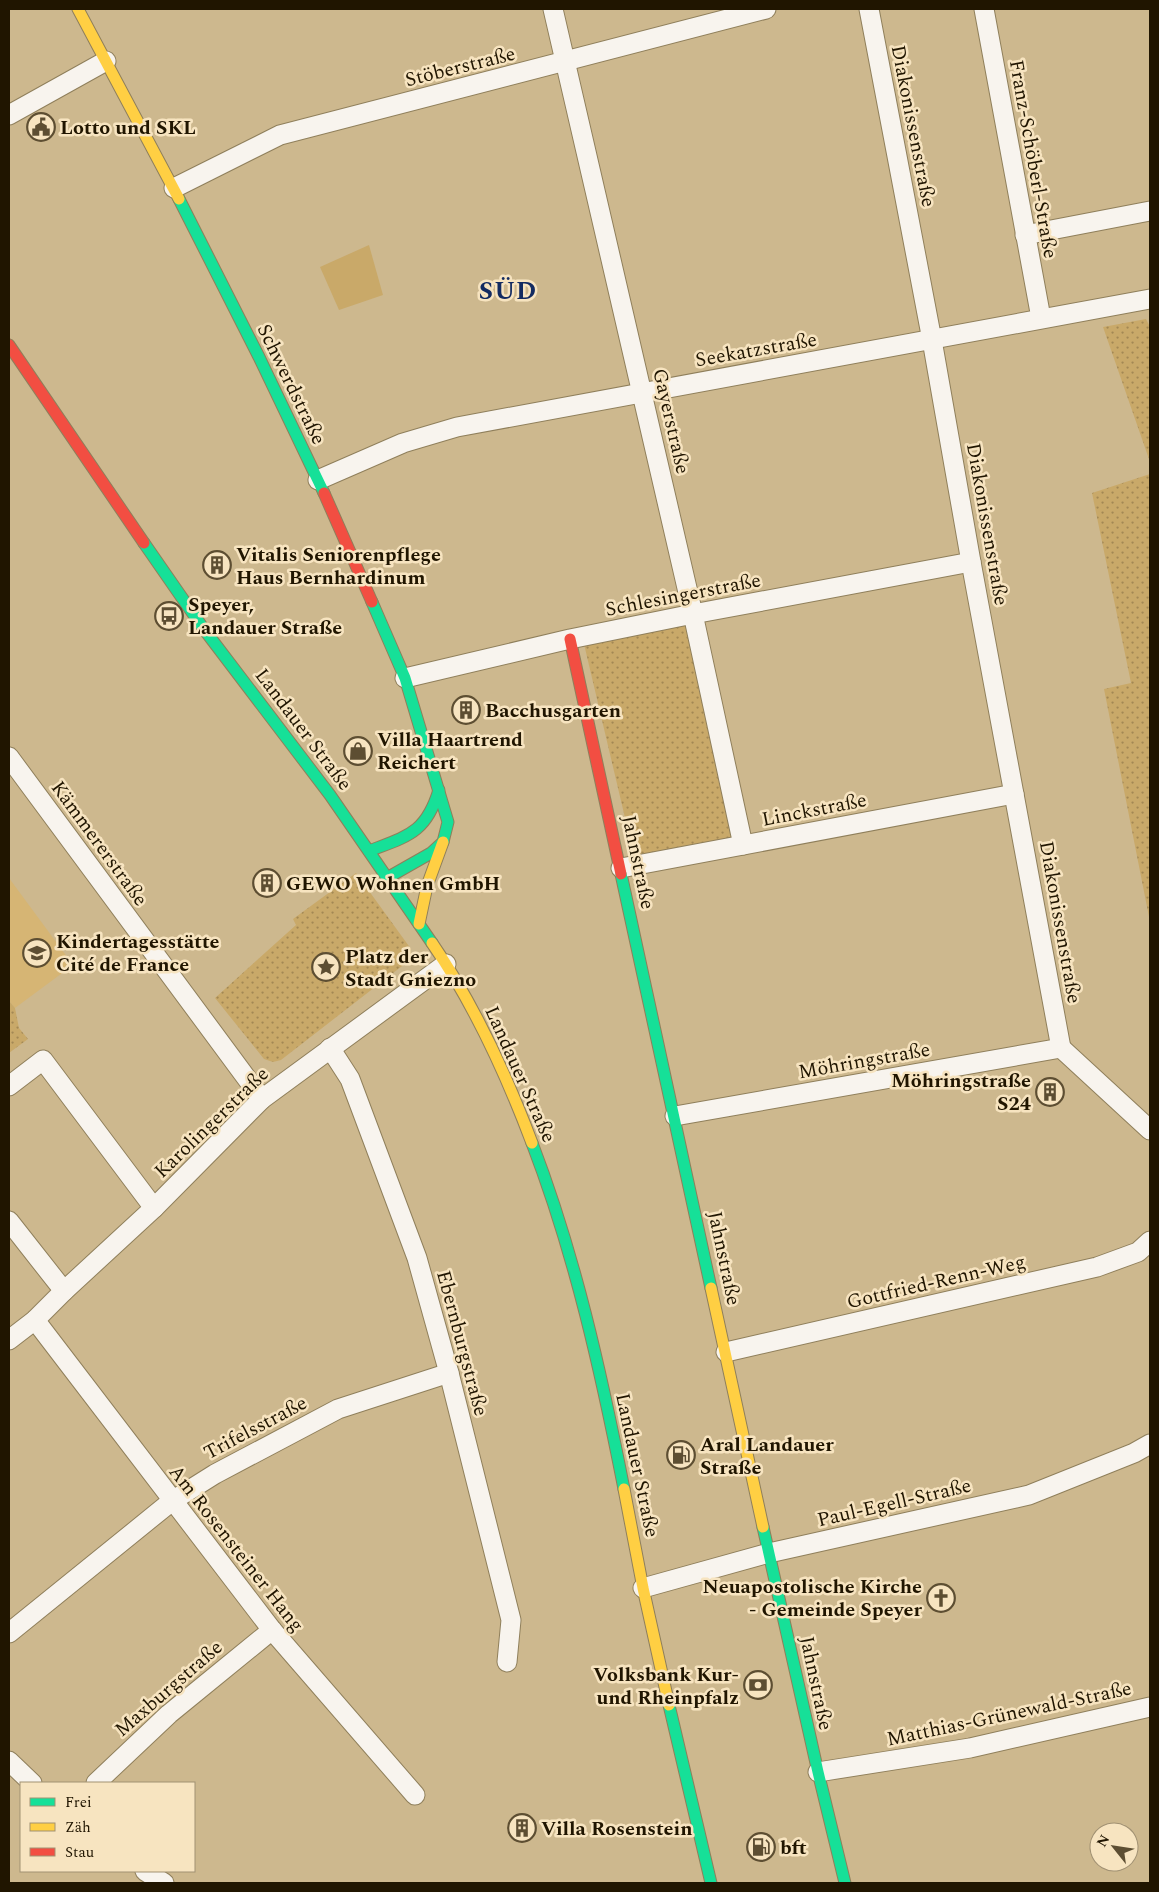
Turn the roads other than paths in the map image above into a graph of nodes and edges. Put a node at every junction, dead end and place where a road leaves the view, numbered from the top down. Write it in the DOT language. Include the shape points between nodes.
graph roads {
  1 [pos="78,9"];
  2 [pos="553,9"];
  3 [pos="766,9"];
  4 [pos="869,9"];
  5 [pos="984,9"];
  6 [pos="106,61"];
  7 [pos="564,62"];
  8 [pos="9,115"];
  9 [pos="174,188"];
  10 [pos="1150,211"];
  11 [pos="1025,235"];
  12 [pos="1150,299"];
  13 [pos="1041,318"];
  14 [pos="932,340"];
  15 [pos="9,345"];
  16 [pos="642,392"];
  17 [pos="318,480"];
  18 [pos="971,562"];
  19 [pos="693,614"];
  20 [pos="570,639"];
  21 [pos="405,678"];
  22 [pos="9,757"];
  23 [pos="439,790"];
  24 [pos="1014,794"];
  25 [pos="443,842"];
  26 [pos="743,845"];
  27 [pos="369,851"];
  28 [pos="621,868"];
  29 [pos="387,878"];
  30 [pos="419,924"];
  31 [pos="446,964"];
  32 [pos="330,1048"];
  33 [pos="1061,1048"];
  34 [pos="9,1086"];
  35 [pos="262,1099"];
  36 [pos="675,1116"];
  37 [pos="1150,1130"];
  38 [pos="154,1208"];
  39 [pos="9,1221"];
  40 [pos="1150,1241"];
  41 [pos="64,1291"];
  42 [pos="35,1320"];
  43 [pos="9,1340"];
  44 [pos="726,1352"];
  45 [pos="449,1373"];
  46 [pos="1150,1444"];
  47 [pos="172,1501"];
  48 [pos="769,1553"];
  49 [pos="642,1588"];
  50 [pos="272,1630"];
  51 [pos="9,1633"];
  52 [pos="507,1662"];
  53 [pos="1150,1707"];
  54 [pos="9,1761"];
  55 [pos="818,1772"];
  56 [pos="31,1782"];
  57 [pos="97,1782"];
  58 [pos="415,1795"];
  59 [pos="147,1872"];
  60 [pos="164,1883"];
  61 [pos="711,1883"];
  62 [pos="845,1883"];
  1 -- 6 [label="street, Schwerdstraße"];
  2 -- 7 [label="street, Gayerstraße"];
  3 -- 7 [label="street, Stöberstraße"];
  4 -- 14 [label="street, Diakonissenstraße"];
  5 -- 11 [label="street, Franz-Schöberl-Straße"];
  6 -- 8 [label="street"];
  6 -- 9 [label="street, Schwerdstraße"];
  7 -- 9 [label="street, Stöberstraße" via="280,135"];
  7 -- 16 [label="street, Gayerstraße"];
  9 -- 17 [label="street, Schwerdstraße"];
  10 -- 11 [label="street"];
  11 -- 13 [label="street, Franz-Schöberl-Straße"];
  12 -- 13 [label="street, Seekatzstraße"];
  13 -- 14 [label="street, Seekatzstraße"];
  14 -- 16 [label="street, Seekatzstraße"];
  14 -- 18 [label="street, Diakonissenstraße"];
  15 -- 27 [label="street, Landauer Straße" via="204,628"];
  16 -- 17 [label="street, Seekatzstraße" via="457,428 403,443"];
  16 -- 19 [label="street, Gayerstraße"];
  17 -- 21 [label="street, Schwerdstraße"];
  18 -- 19 [label="street, Schlesingerstraße"];
  18 -- 24 [label="street, Diakonissenstraße"];
  19 -- 20 [label="street, Schlesingerstraße"];
  19 -- 26 [label="street, Gayerstraße"];
  20 -- 21 [label="street, Schlesingerstraße"];
  20 -- 28 [label="street, Jahnstraße"];
  21 -- 23 [label="street, Schwerdstraße"];
  22 -- 35 [label="street, Kämmererstraße"];
  23 -- 25 [label="street, Schwerdstraße" via="448,822"];
  23 -- 27 [label="street" via="428,819 418,829"];
  24 -- 26 [label="street, Linckstraße"];
  24 -- 33 [label="street, Diakonissenstraße"];
  25 -- 29 [label="street" via="432,853"];
  25 -- 30 [label="street, Schwerdstraße" via="427,886"];
  26 -- 28 [label="street, Linckstraße"];
  27 -- 29 [label="street, Landauer Straße"];
  28 -- 36 [label="street, Jahnstraße"];
  29 -- 30 [label="street, Landauer Straße"];
  30 -- 31 [label="street, Landauer Straße"];
  31 -- 32 [label="street, Karolingerstraße"];
  31 -- 49 [label="street, Landauer Straße" via="514,1095 570,1252 612,1428"];
  32 -- 35 [label="street, Karolingerstraße"];
  32 -- 45 [label="street, Ebernburgstraße" via="350,1079 413,1249"];
  33 -- 36 [label="street, Möhringstraße"];
  33 -- 37 [label="street"];
  34 -- 38 [label="street, Karolingerstraße" via="43,1060"];
  35 -- 38 [label="street, Karolingerstraße"];
  36 -- 44 [label="street, Jahnstraße"];
  38 -- 41 [label="street, Karolingerstraße"];
  39 -- 41 [label="street"];
  40 -- 44 [label="street, Gottfried-Renn-Weg" via="1138,1252 1097,1267"];
  41 -- 42 [label="street, Karolingerstraße"];
  42 -- 43 [label="street, Karolingerstraße"];
  42 -- 47 [label="street, Am Rosensteiner Hang"];
  44 -- 48 [label="street, Jahnstraße"];
  45 -- 47 [label="street, Trifelsstraße" via="338,1408 215,1474"];
  45 -- 52 [label="street, Ebernburgstraße" via="511,1620"];
  46 -- 48 [label="street, Paul-Egell-Straße" via="1028,1495"];
  47 -- 50 [label="street, Am Rosensteiner Hang"];
  47 -- 51 [label="street, Trifelsstraße"];
  48 -- 49 [label="street, Paul-Egell-Straße"];
  48 -- 55 [label="street, Jahnstraße"];
  49 -- 61 [label="street, Landauer Straße"];
  50 -- 57 [label="street, Maxburgstraße" via="170,1714"];
  50 -- 58 [label="street, Am Rosensteiner Hang"];
  53 -- 55 [label="street, Matthias-Grünewald-Straße" via="970,1748"];
  54 -- 56 [label="street"];
  55 -- 62 [label="street, Jahnstraße"];
  59 -- 60 [label="street"];
}
